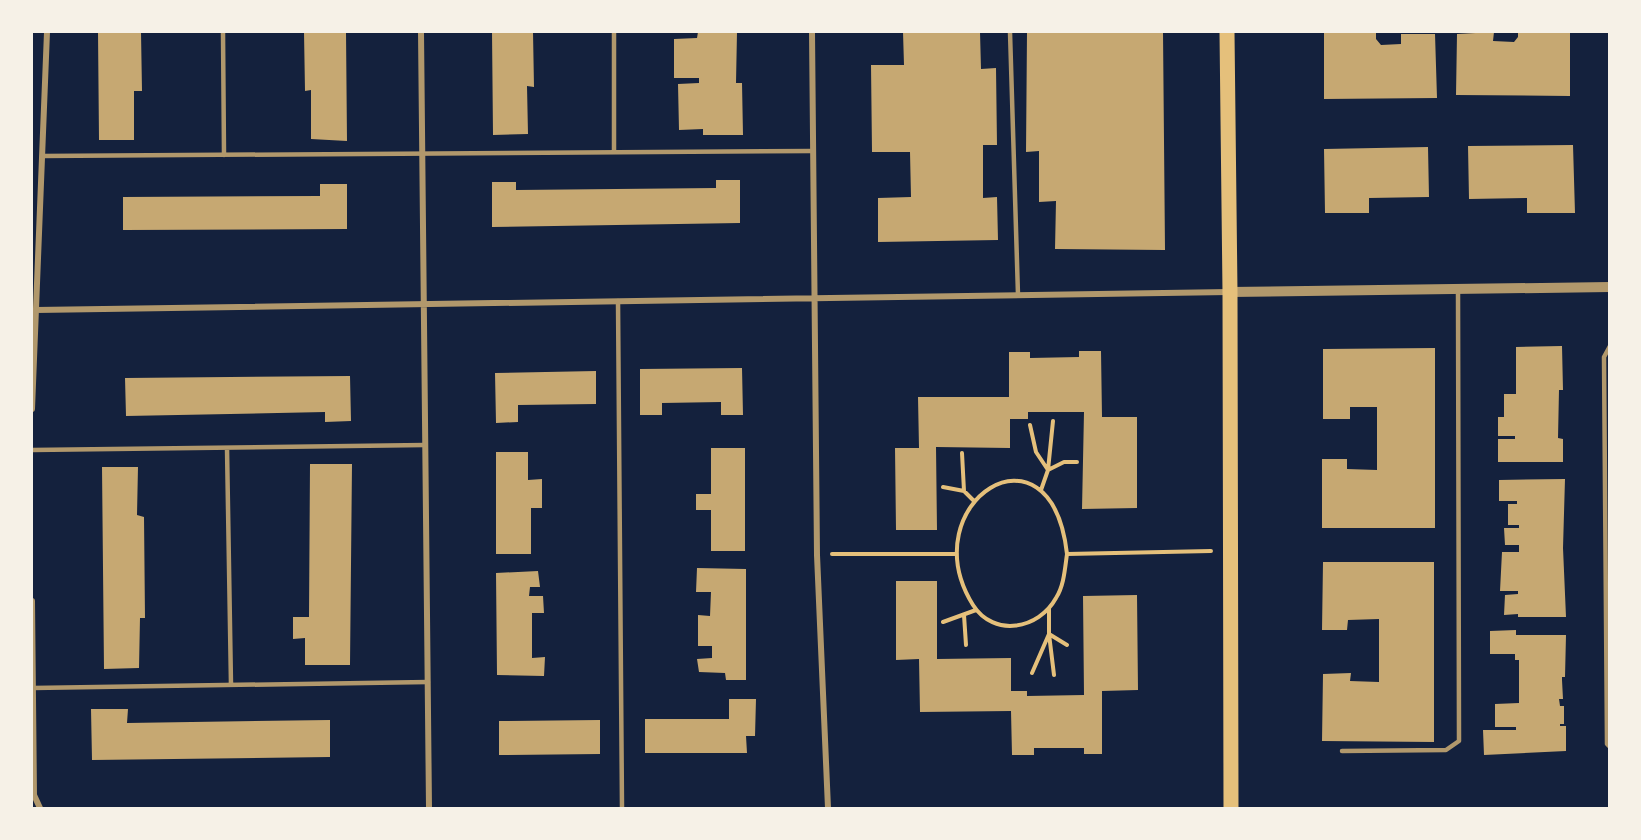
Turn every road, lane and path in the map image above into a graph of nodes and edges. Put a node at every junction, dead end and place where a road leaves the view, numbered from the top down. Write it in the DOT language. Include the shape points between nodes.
graph roads {
  1 [pos="47,32"];
  2 [pos="223,32"];
  3 [pos="421,32"];
  4 [pos="614,32"];
  5 [pos="812,32"];
  6 [pos="1010,32"];
  7 [pos="1227,32"];
  8 [pos="813,151"];
  9 [pos="614,152"];
  10 [pos="422,153"];
  11 [pos="224,155"];
  12 [pos="42,156"];
  13 [pos="1610,287"];
  14 [pos="1458,289"];
  15 [pos="1230,292"];
  16 [pos="1018,295"];
  17 [pos="814,298"];
  18 [pos="618,301"];
  19 [pos="423,304"];
  20 [pos="36,310"];
  21 [pos="1610,346"];
  22 [pos="32,409"];
  23 [pos="1053,421"];
  24 [pos="1030,425"];
  25 [pos="425,445"];
  26 [pos="227,448"];
  27 [pos="32,450"];
  28 [pos="962,453"];
  29 [pos="1077,462"];
  30 [pos="1048,470"];
  31 [pos="943,487"];
  32 [pos="1041,490"];
  33 [pos="964,491"];
  34 [pos="974,501"];
  35 [pos="1230,550"];
  36 [pos="957,554"];
  37 [pos="1067,554"];
  38 [pos="817,555"];
  39 [pos="32,601"];
  40 [pos="1049,608"];
  41 [pos="976,610"];
  42 [pos="964,615"];
  43 [pos="943,622"];
  44 [pos="1049,634"];
  45 [pos="966,645"];
  46 [pos="1067,645"];
  47 [pos="1032,673"];
  48 [pos="1054,675"];
  49 [pos="428,682"];
  50 [pos="231,685"];
  51 [pos="33,688"];
  52 [pos="1610,747"];
  53 [pos="1342,751"];
  54 [pos="40,808"];
  55 [pos="429,808"];
  56 [pos="622,808"];
  57 [pos="828,808"];
  58 [pos="1231,808"];
  1 -- 12 [label="street"];
  2 -- 11 [label="lane"];
  3 -- 10 [label="street"];
  4 -- 9 [label="lane"];
  5 -- 8 [label="street"];
  6 -- 16 [label="lane"];
  7 -- 15 [label="main road"];
  8 -- 9 [label="lane"];
  8 -- 17 [label="street"];
  9 -- 10 [label="lane"];
  10 -- 11 [label="lane"];
  10 -- 19 [label="street"];
  11 -- 12 [label="lane"];
  12 -- 20 [label="street"];
  13 -- 14 [label="street"];
  14 -- 15 [label="street"];
  14 -- 53 [label="lane" via="1459,741 1446,750"];
  15 -- 16 [label="street"];
  15 -- 35 [label="main road"];
  16 -- 17 [label="street"];
  17 -- 18 [label="street"];
  17 -- 38 [label="street"];
  18 -- 19 [label="street"];
  18 -- 56 [label="lane"];
  19 -- 20 [label="street"];
  19 -- 25 [label="street"];
  20 -- 22 [label="street"];
  21 -- 52 [label="lane" via="1604,357"];
  23 -- 30 [label="path"];
  24 -- 30 [label="path" via="1035,452"];
  25 -- 26 [label="lane"];
  25 -- 49 [label="street"];
  26 -- 27 [label="lane"];
  26 -- 50 [label="lane"];
  28 -- 33 [label="path"];
  29 -- 30 [label="path" via="1064,462"];
  30 -- 32 [label="path"];
  31 -- 33 [label="path"];
  32 -- 34 [label="path" via="1008,481 991,486"];
  32 -- 37 [label="path" via="1058,514"];
  33 -- 34 [label="path"];
  34 -- 36 [label="path" via="959,534"];
  35 -- 37 [label="path"];
  35 -- 58 [label="main road"];
  36 -- 38 [label="path"];
  36 -- 41 [label="path" via="961,580"];
  37 -- 40 [label="path" via="1057,597"];
  38 -- 57 [label="street"];
  39 -- 51 [label="street"];
  40 -- 41 [label="path" via="1030,623 1016,626 996,623"];
  40 -- 44 [label="path"];
  41 -- 42 [label="path"];
  42 -- 43 [label="path"];
  42 -- 45 [label="path"];
  44 -- 46 [label="path"];
  44 -- 47 [label="path"];
  44 -- 48 [label="path"];
  49 -- 50 [label="lane"];
  49 -- 55 [label="street"];
  50 -- 51 [label="lane"];
  51 -- 54 [label="street" via="34,795"];
}
